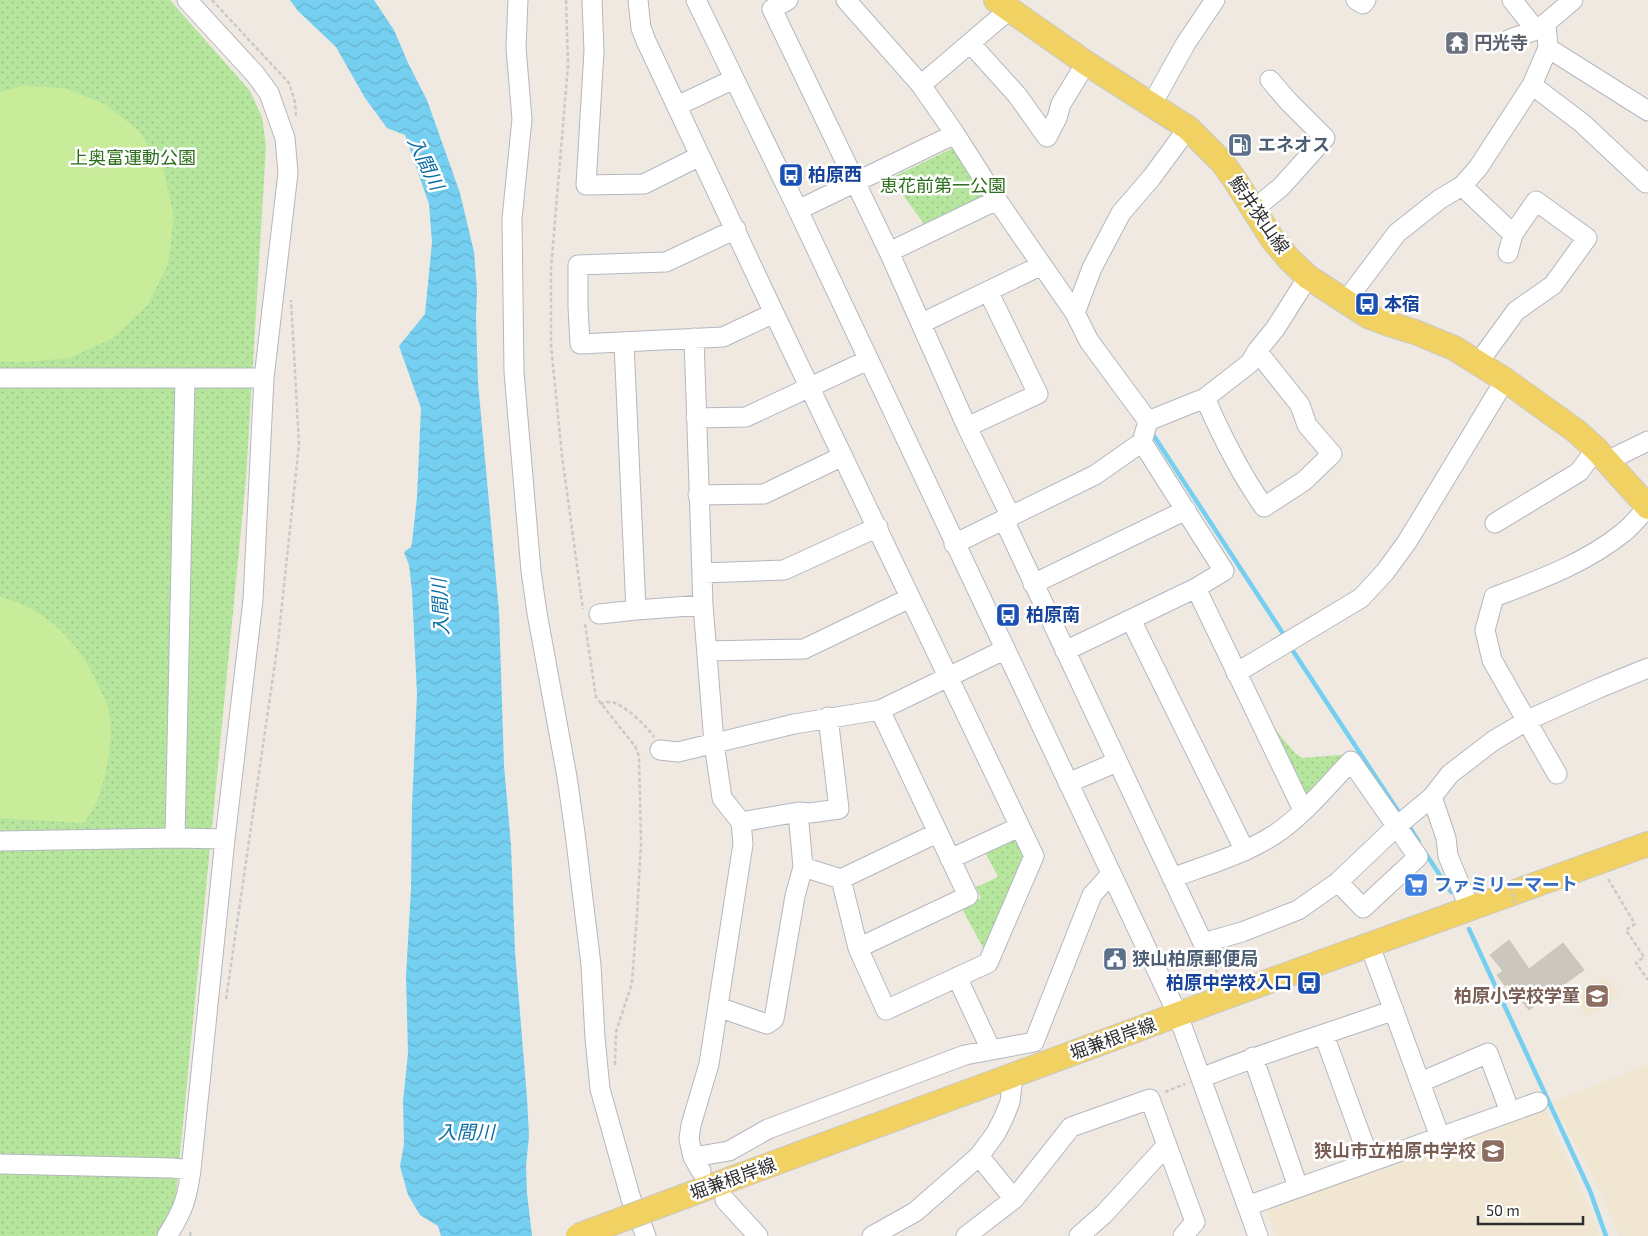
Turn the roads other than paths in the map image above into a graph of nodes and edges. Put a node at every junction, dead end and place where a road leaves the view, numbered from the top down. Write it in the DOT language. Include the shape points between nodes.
graph roads {
  1 [pos="187,0"];
  2 [pos="518,0"];
  3 [pos="592,0"];
  4 [pos="638,0"];
  5 [pos="696,0"];
  6 [pos="788,0"];
  7 [pos="846,0"];
  8 [pos="1215,0"];
  9 [pos="1356,0"];
  10 [pos="1366,0"];
  11 [pos="1512,0"];
  12 [pos="1574,0"];
  13 [pos="1001,3"];
  14 [pos="1541,26"];
  15 [pos="1510,39"];
  16 [pos="970,43"];
  17 [pos="1548,48"];
  18 [pos="1086,63"];
  19 [pos="734,79"];
  20 [pos="1270,80"];
  21 [pos="921,85"];
  22 [pos="1532,85"];
  23 [pos="1152,104"];
  24 [pos="677,106"];
  25 [pos="1648,111"];
  26 [pos="1188,128"];
  27 [pos="955,134"];
  28 [pos="700,156"];
  29 [pos="855,182"];
  30 [pos="1646,183"];
  31 [pos="1462,186"];
  32 [pos="997,200"];
  33 [pos="798,210"];
  34 [pos="1253,210"];
  35 [pos="736,229"];
  36 [pos="1513,234"];
  37 [pos="889,252"];
  38 [pos="1508,253"];
  39 [pos="1042,265"];
  40 [pos="1308,277"];
  41 [pos="988,291"];
  42 [pos="1345,302"];
  43 [pos="1075,312"];
  44 [pos="774,313"];
  45 [pos="922,323"];
  46 [pos="694,338"];
  47 [pos="624,343"];
  48 [pos="1257,351"];
  49 [pos="868,360"];
  50 [pos="1478,363"];
  51 [pos="0,378"];
  52 [pos="186,378"];
  53 [pos="264,378"];
  54 [pos="1504,380"];
  55 [pos="810,387"];
  56 [pos="1205,398"];
  57 [pos="696,418"];
  58 [pos="1148,421"];
  59 [pos="967,427"];
  60 [pos="1648,441"];
  61 [pos="1142,442"];
  62 [pos="1601,455"];
  63 [pos="843,456"];
  64 [pos="698,495"];
  65 [pos="1648,507"];
  66 [pos="1186,510"];
  67 [pos="1007,518"];
  68 [pos="1495,523"];
  69 [pos="878,527"];
  70 [pos="954,544"];
  71 [pos="702,573"];
  72 [pos="1033,584"];
  73 [pos="1196,588"];
  74 [pos="910,598"];
  75 [pos="703,605"];
  76 [pos="636,610"];
  77 [pos="599,614"];
  78 [pos="1131,620"];
  79 [pos="1004,650"];
  80 [pos="707,651"];
  81 [pos="1065,651"];
  82 [pos="1648,668"];
  83 [pos="1236,673"];
  84 [pos="948,676"];
  85 [pos="880,710"];
  86 [pos="828,717"];
  87 [pos="1528,720"];
  88 [pos="714,743"];
  89 [pos="660,750"];
  90 [pos="1117,762"];
  91 [pos="1557,774"];
  92 [pos="1068,783"];
  93 [pos="1432,797"];
  94 [pos="1303,810"];
  95 [pos="798,812"];
  96 [pos="1403,821"];
  97 [pos="741,822"];
  98 [pos="1019,827"];
  99 [pos="937,833"];
  100 [pos="175,838"];
  101 [pos="225,839"];
  102 [pos="0,841"];
  103 [pos="1648,844"];
  104 [pos="1245,852"];
  105 [pos="950,859"];
  106 [pos="803,867"];
  107 [pos="1111,874"];
  108 [pos="1172,878"];
  109 [pos="841,879"];
  110 [pos="1338,882"];
  111 [pos="1470,909"];
  112 [pos="1370,946"];
  113 [pos="858,948"];
  114 [pos="957,977"];
  115 [pos="718,1007"];
  116 [pos="1394,1010"];
  117 [pos="1178,1015"];
  118 [pos="1324,1035"];
  119 [pos="991,1050"];
  120 [pos="1252,1057"];
  121 [pos="1013,1076"];
  122 [pos="1201,1078"];
  123 [pos="1421,1082"];
  124 [pos="1538,1102"];
  125 [pos="1510,1112"];
  126 [pos="1440,1137"];
  127 [pos="1167,1145"];
  128 [pos="979,1156"];
  129 [pos="1370,1161"];
  130 [pos="0,1164"];
  131 [pos="191,1170"];
  132 [pos="1298,1187"];
  133 [pos="1014,1199"];
  134 [pos="725,1200"];
  135 [pos="1247,1206"];
  136 [pos="975,1233"];
  137 [pos="168,1236"];
  138 [pos="578,1236"];
  139 [pos="646,1236"];
  140 [pos="758,1236"];
  141 [pos="872,1236"];
  142 [pos="1079,1236"];
  143 [pos="1183,1236"];
  144 [pos="1258,1236"];
  1 -- 53 [label="street" via="255,74 269,94 285,138 288,173"];
  2 -- 139 [label="street" via="516,48 522,119 512,219 514,372 531,571 575,833 591,965 600,1089"];
  3 -- 28 [label="street" via="594,50 586,185 644,184"];
  4 -- 24 [label="street" via="641,28"];
  5 -- 19 [label="street"];
  6 -- 29 [label="street" via="772,9"];
  7 -- 21 [label="street"];
  8 -- 23 [label="street"];
  9 -- 10 [label="street" via="1363,4"];
  11 -- 14 [label="street"];
  12 -- 14 [label="street"];
  13 -- 16 [label="street"];
  13 -- 18 [label="main road, 鯨井狭山線"];
  14 -- 15 [label="street"];
  14 -- 17 [label="street"];
  16 -- 18 [label="street" via="1017,95 1047,137 1061,104"];
  16 -- 21 [label="street"];
  17 -- 22 [label="street"];
  17 -- 25 [label="street"];
  18 -- 23 [label="main road, 鯨井狭山線"];
  19 -- 24 [label="street"];
  19 -- 33 [label="street"];
  20 -- 34 [label="street" via="1325,138 1281,187"];
  21 -- 27 [label="street"];
  22 -- 30 [label="street" via="1582,123"];
  22 -- 31 [label="street" via="1478,168"];
  23 -- 26 [label="main road, 鯨井狭山線"];
  24 -- 28 [label="street"];
  26 -- 34 [label="main road, 鯨井狭山線" via="1222,162"];
  26 -- 43 [label="street" via="1121,213 1092,268"];
  27 -- 29 [label="street"];
  27 -- 32 [label="street"];
  28 -- 35 [label="street"];
  29 -- 33 [label="street"];
  29 -- 37 [label="street"];
  31 -- 36 [label="street"];
  31 -- 42 [label="street" via="1397,233"];
  32 -- 37 [label="street"];
  32 -- 39 [label="street"];
  33 -- 49 [label="street"];
  34 -- 40 [label="main road, 鯨井狭山線" via="1273,240"];
  35 -- 44 [label="street"];
  35 -- 47 [label="street" via="666,262 578,265 580,344"];
  36 -- 38 [label="street"];
  36 -- 50 [label="street" via="1536,201 1587,238 1553,285 1516,311"];
  37 -- 45 [label="street"];
  39 -- 41 [label="street"];
  39 -- 43 [label="street"];
  40 -- 42 [label="main road, 鯨井狭山線"];
  40 -- 48 [label="street"];
  41 -- 45 [label="street"];
  41 -- 59 [label="street" via="1038,394"];
  42 -- 50 [label="main road, 鯨井狭山線" via="1368,316 1454,348"];
  43 -- 58 [label="street" via="1089,341"];
  44 -- 46 [label="street" via="723,336"];
  44 -- 55 [label="street"];
  45 -- 59 [label="street"];
  46 -- 47 [label="street"];
  46 -- 57 [label="street"];
  47 -- 76 [label="street"];
  48 -- 56 [label="street" via="1250,363"];
  48 -- 56 [label="street" via="1300,405 1307,425 1332,454 1304,481 1264,508 1227,447"];
  49 -- 55 [label="street"];
  49 -- 70 [label="street"];
  50 -- 54 [label="main road, 鯨井狭山線"];
  51 -- 52 [label="street"];
  52 -- 53 [label="street"];
  52 -- 100 [label="street"];
  53 -- 101 [label="street" via="253,600"];
  54 -- 62 [label="main road, 鯨井狭山線" via="1576,431"];
  54 -- 83 [label="street" via="1407,542 1385,572 1361,598"];
  55 -- 57 [label="street" via="746,417"];
  55 -- 63 [label="street"];
  56 -- 58 [label="street"];
  57 -- 64 [label="street"];
  58 -- 61 [label="street"];
  59 -- 67 [label="street"];
  60 -- 62 [label="street"];
  61 -- 66 [label="street"];
  61 -- 67 [label="street" via="1095,475"];
  62 -- 65 [label="main road, 鯨井狭山線"];
  62 -- 68 [label="street"];
  63 -- 64 [label="street" via="764,494"];
  63 -- 69 [label="street"];
  64 -- 71 [label="street"];
  65 -- 87 [label="street" via="1625,532 1576,563 1494,597 1485,630 1492,660"];
  66 -- 72 [label="street"];
  66 -- 73 [label="street" via="1224,571"];
  67 -- 70 [label="street"];
  67 -- 72 [label="street"];
  69 -- 71 [label="street" via="784,570"];
  69 -- 74 [label="street"];
  70 -- 79 [label="street"];
  71 -- 75 [label="street"];
  72 -- 81 [label="street"];
  73 -- 78 [label="street"];
  73 -- 83 [label="street"];
  74 -- 80 [label="street" via="804,649"];
  74 -- 84 [label="street"];
  75 -- 76 [label="street"];
  75 -- 80 [label="street"];
  76 -- 77 [label="street"];
  78 -- 81 [label="street"];
  78 -- 104 [label="street"];
  79 -- 84 [label="street"];
  79 -- 92 [label="street"];
  80 -- 88 [label="street"];
  81 -- 90 [label="street"];
  82 -- 87 [label="street"];
  83 -- 94 [label="street"];
  84 -- 85 [label="street"];
  84 -- 98 [label="street"];
  85 -- 86 [label="street"];
  85 -- 99 [label="street"];
  86 -- 88 [label="street"];
  86 -- 95 [label="street" via="840,809"];
  87 -- 91 [label="street"];
  87 -- 93 [label="street" via="1493,741 1450,774"];
  88 -- 89 [label="street" via="678,752"];
  88 -- 97 [label="street" via="722,798"];
  90 -- 92 [label="street"];
  90 -- 108 [label="street"];
  92 -- 107 [label="street"];
  93 -- 96 [label="street"];
  93 -- 111 [label="street" via="1446,838 1448,856"];
  94 -- 96 [label="street" via="1351,761"];
  94 -- 104 [label="street" via="1275,834"];
  95 -- 97 [label="street"];
  95 -- 106 [label="street"];
  96 -- 110 [label="street"];
  96 -- 110 [label="street" via="1418,857 1363,908"];
  97 -- 115 [label="street" via="743,844"];
  98 -- 105 [label="street"];
  98 -- 114 [label="street" via="1034,856 988,963"];
  99 -- 105 [label="street"];
  99 -- 109 [label="street"];
  100 -- 101 [label="street"];
  100 -- 102 [label="street"];
  101 -- 131 [label="street"];
  103 -- 111 [label="main road, 堀兼根岸線"];
  104 -- 108 [label="street"];
  105 -- 113 [label="street" via="968,896"];
  106 -- 109 [label="street"];
  106 -- 115 [label="street" via="774,1019 767,1024"];
  107 -- 117 [label="street"];
  107 -- 119 [label="street" via="1092,895 1034,1042"];
  108 -- 110 [label="street" via="1203,943 1298,910"];
  109 -- 113 [label="street"];
  111 -- 112 [label="main road, 堀兼根岸線"];
  112 -- 116 [label="street"];
  112 -- 117 [label="main road, 堀兼根岸線"];
  113 -- 114 [label="street" via="886,1010"];
  114 -- 119 [label="street"];
  115 -- 119 [label="street" via="709,1064 691,1125 689,1140 697,1164 768,1129 965,1055"];
  116 -- 118 [label="street"];
  116 -- 123 [label="street"];
  117 -- 121 [label="main road, 堀兼根岸線"];
  117 -- 122 [label="street"];
  118 -- 120 [label="street"];
  118 -- 129 [label="street"];
  120 -- 122 [label="street"];
  120 -- 132 [label="street"];
  121 -- 128 [label="street" via="1010,1102 1004,1117"];
  121 -- 138 [label="main road, 堀兼根岸線, bridge"];
  122 -- 135 [label="street"];
  123 -- 125 [label="street" via="1488,1053"];
  123 -- 126 [label="street"];
  124 -- 125 [label="street"];
  125 -- 126 [label="street"];
  126 -- 129 [label="street"];
  127 -- 133 [label="street" via="1150,1099 1071,1127"];
  127 -- 142 [label="street" via="1104,1214"];
  127 -- 143 [label="street" via="1196,1222"];
  128 -- 133 [label="street"];
  128 -- 141 [label="street" via="915,1212"];
  129 -- 132 [label="street"];
  130 -- 131 [label="street"];
  131 -- 137 [label="street" via="182,1212"];
  132 -- 135 [label="street"];
  133 -- 136 [label="street"];
  134 -- 140 [label="street"];
  135 -- 144 [label="street"];
}
